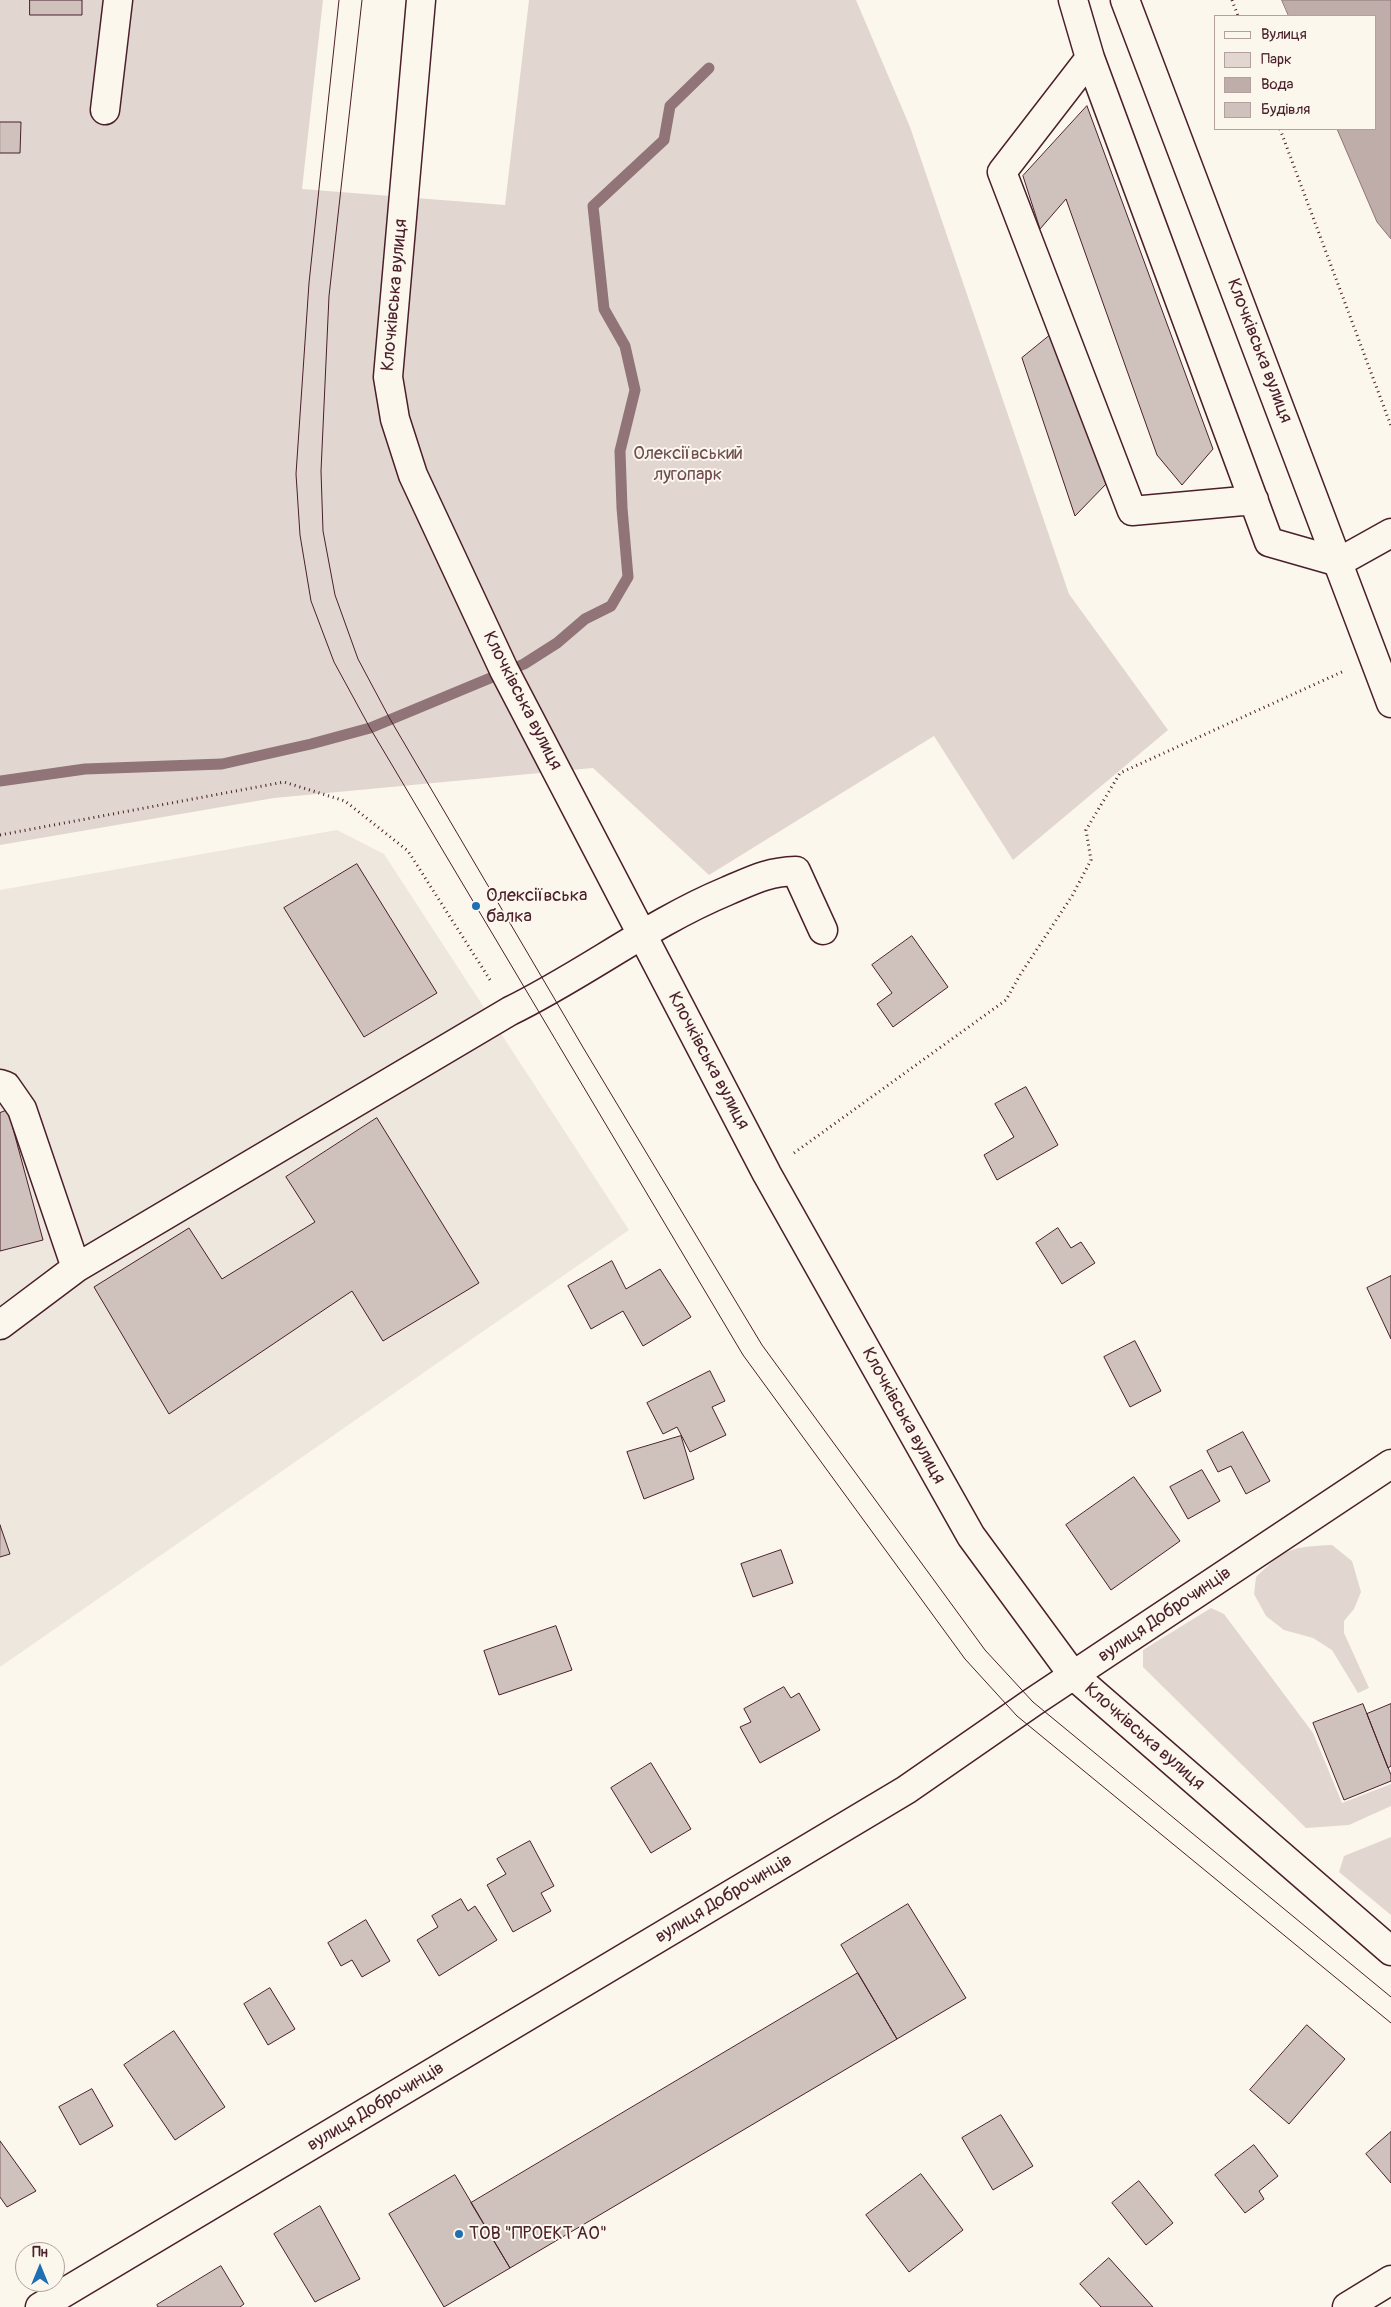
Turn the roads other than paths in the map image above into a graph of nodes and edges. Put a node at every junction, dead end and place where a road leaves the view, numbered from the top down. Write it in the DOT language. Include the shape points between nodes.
graph roads {
  1 [pos="118,0"];
  2 [pos="421,0"];
  3 [pos="1072,0"];
  4 [pos="1125,0"];
  5 [pos="1090,58"];
  6 [pos="105,110"];
  7 [pos="1254,500"];
  8 [pos="1391,533"];
  9 [pos="1339,562"];
  10 [pos="1391,703"];
  11 [pos="823,930"];
  12 [pos="642,934"];
  13 [pos="0,1084"];
  14 [pos="76,1268"];
  15 [pos="0,1325"];
  16 [pos="1391,1464"];
  17 [pos="1074,1675"];
  18 [pos="1391,1950"];
  19 [pos="1391,2280"];
  20 [pos="40,2307"];
  21 [pos="1347,2307"];
  1 -- 6 [label="street"];
  2 -- 12 [label="street, Клочківська вулиця" via="388,377 395,419 413,475 504,670"];
  3 -- 5 [label="street"];
  4 -- 9 [label="street, Клочківська вулиця"];
  5 -- 7 [label="street"];
  5 -- 7 [label="street" via="1002,172 1132,511"];
  7 -- 9 [label="street" via="1269,542"];
  8 -- 9 [label="street"];
  9 -- 10 [label="street, Клочківська вулиця"];
  11 -- 12 [label="street" via="796,871 772,872 707,899"];
  12 -- 14 [label="street"];
  12 -- 17 [label="street, Клочківська вулиця" via="767,1174 971,1536"];
  13 -- 14 [label="street" via="6,1086 22,1109"];
  14 -- 15 [label="street"];
  16 -- 17 [label="street, вулиця Доброчинців"];
  17 -- 18 [label="street, Клочківська вулиця"];
  17 -- 20 [label="street, вулиця Доброчинців" via="906,1790"];
  19 -- 21 [label="street"];
}
